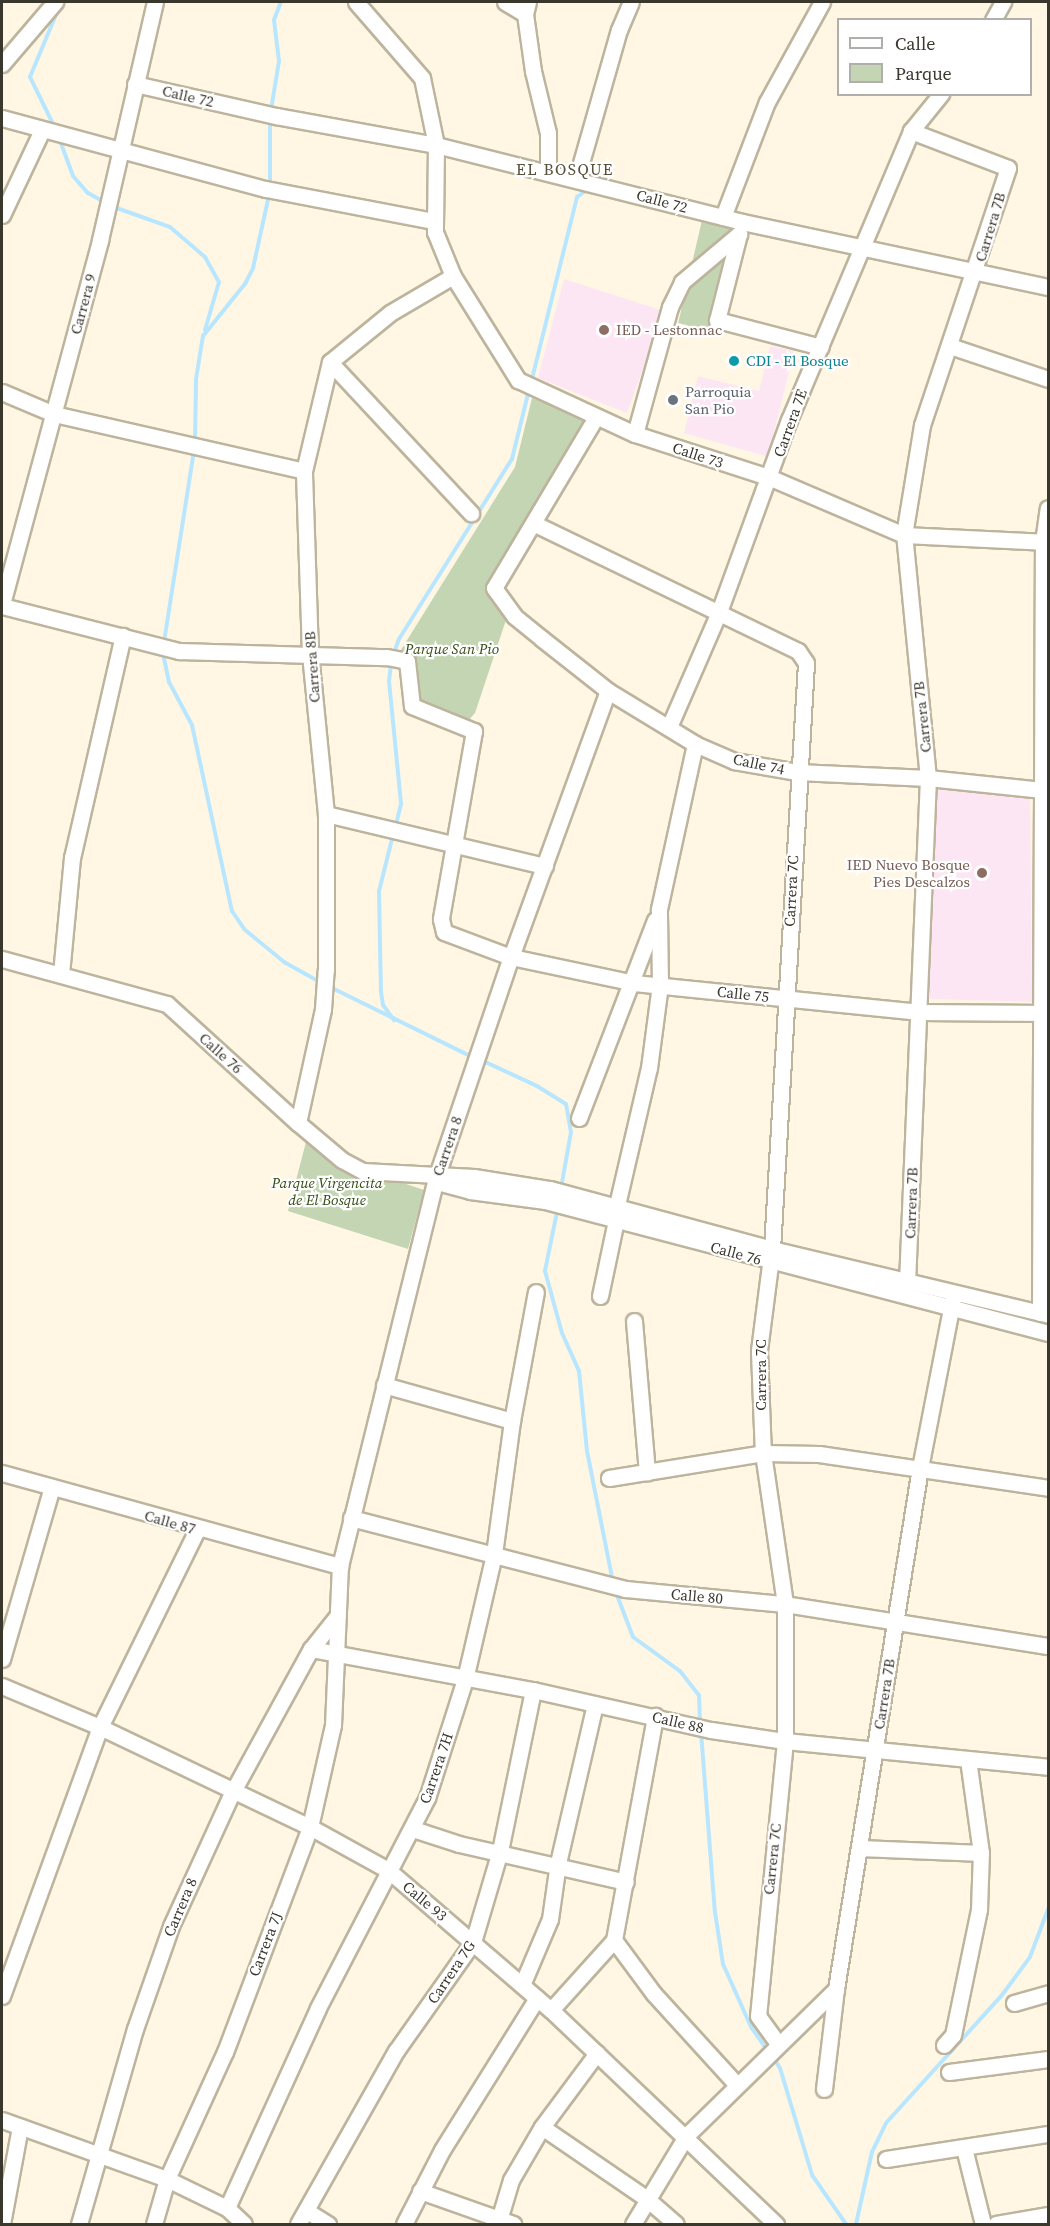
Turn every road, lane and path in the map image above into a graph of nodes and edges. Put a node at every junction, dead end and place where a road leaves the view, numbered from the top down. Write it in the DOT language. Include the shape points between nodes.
graph roads {
  1 [pos="155,2"];
  2 [pos="356,2"];
  3 [pos="505,2"];
  4 [pos="631,2"];
  5 [pos="822,2"];
  6 [pos="1003,2"];
  7 [pos="50,5"];
  8 [pos="526,8"];
  9 [pos="994,18"];
  10 [pos="2,64"];
  11 [pos="135,84"];
  12 [pos="939,96"];
  13 [pos="2,118"];
  14 [pos="911,131"];
  15 [pos="51,132"];
  16 [pos="436,145"];
  17 [pos="121,150"];
  18 [pos="548,170"];
  19 [pos="577,177"];
  20 [pos="2,215"];
  21 [pos="723,217"];
  22 [pos="435,226"];
  23 [pos="740,228"];
  24 [pos="865,246"];
  25 [pos="976,271"];
  26 [pos="453,276"];
  27 [pos="1048,287"];
  28 [pos="950,346"];
  29 [pos="821,347"];
  30 [pos="330,362"];
  31 [pos="1048,379"];
  32 [pos="2,392"];
  33 [pos="54,414"];
  34 [pos="596,417"];
  35 [pos="635,434"];
  36 [pos="304,471"];
  37 [pos="771,478"];
  38 [pos="1048,508"];
  39 [pos="471,513"];
  40 [pos="535,524"];
  41 [pos="904,535"];
  42 [pos="1046,542"];
  43 [pos="2,605"];
  44 [pos="719,612"];
  45 [pos="123,636"];
  46 [pos="310,654"];
  47 [pos="608,691"];
  48 [pos="669,727"];
  49 [pos="695,744"];
  50 [pos="797,772"];
  51 [pos="928,777"];
  52 [pos="1044,798"];
  53 [pos="326,814"];
  54 [pos="454,845"];
  55 [pos="545,866"];
  56 [pos="659,909"];
  57 [pos="511,957"];
  58 [pos="2,959"];
  59 [pos="61,974"];
  60 [pos="634,983"];
  61 [pos="660,985"];
  62 [pos="785,999"];
  63 [pos="918,1012"];
  64 [pos="1044,1013"];
  65 [pos="579,1118"];
  66 [pos="298,1123"];
  67 [pos="431,1178"];
  68 [pos="616,1213"];
  69 [pos="771,1256"];
  70 [pos="908,1283"];
  71 [pos="536,1292"];
  72 [pos="600,1296"];
  73 [pos="953,1300"];
  74 [pos="1044,1314"];
  75 [pos="634,1321"];
  76 [pos="1048,1333"];
  77 [pos="384,1385"];
  78 [pos="512,1421"];
  79 [pos="763,1453"];
  80 [pos="920,1468"];
  81 [pos="647,1472"];
  82 [pos="2,1473"];
  83 [pos="609,1478"];
  84 [pos="51,1487"];
  85 [pos="1048,1488"];
  86 [pos="351,1518"];
  87 [pos="197,1530"];
  88 [pos="494,1554"];
  89 [pos="340,1566"];
  90 [pos="785,1604"];
  91 [pos="338,1615"];
  92 [pos="895,1620"];
  93 [pos="1048,1646"];
  94 [pos="311,1649"];
  95 [pos="336,1653"];
  96 [pos="2,1659"];
  97 [pos="465,1679"];
  98 [pos="2,1686"];
  99 [pos="533,1690"];
  100 [pos="595,1704"];
  101 [pos="655,1716"];
  102 [pos="100,1727"];
  103 [pos="785,1741"];
  104 [pos="875,1750"];
  105 [pos="968,1759"];
  106 [pos="1048,1767"];
  107 [pos="231,1792"];
  108 [pos="310,1827"];
  109 [pos="412,1829"];
  110 [pos="861,1848"];
  111 [pos="500,1851"];
  112 [pos="981,1853"];
  113 [pos="558,1863"];
  114 [pos="388,1870"];
  115 [pos="626,1882"];
  116 [pos="614,1940"];
  117 [pos="473,1942"];
  118 [pos="522,1985"];
  119 [pos="836,1989"];
  120 [pos="1048,1993"];
  121 [pos="2,1996"];
  122 [pos="537,1998"];
  123 [pos="1014,2003"];
  124 [pos="551,2010"];
  125 [pos="944,2045"];
  126 [pos="775,2049"];
  127 [pos="597,2053"];
  128 [pos="1048,2059"];
  129 [pos="949,2072"];
  130 [pos="737,2085"];
  131 [pos="824,2090"];
  132 [pos="2,2120"];
  133 [pos="20,2127"];
  134 [pos="542,2127"];
  135 [pos="1048,2134"];
  136 [pos="686,2136"];
  137 [pos="964,2148"];
  138 [pos="99,2156"];
  139 [pos="886,2159"];
  140 [pos="167,2179"];
  141 [pos="420,2190"];
  142 [pos="647,2199"];
  143 [pos="227,2208"];
  144 [pos="307,2211"];
  145 [pos="1048,2215"];
  146 [pos="506,2222"];
  147 [pos="1024,2222"];
  148 [pos="2,2224"];
  149 [pos="79,2224"];
  150 [pos="154,2224"];
  151 [pos="244,2224"];
  152 [pos="298,2224"];
  153 [pos="328,2224"];
  154 [pos="404,2224"];
  155 [pos="633,2224"];
  156 [pos="676,2224"];
  157 [pos="776,2224"];
  158 [pos="983,2224"];
  159 [pos="996,2224"];
  1 -- 11 [label="street, Carrera 9"];
  2 -- 16 [label="street" via="422,78"];
  3 -- 8 [label="street"];
  4 -- 19 [label="street" via="619,30"];
  5 -- 21 [label="street" via="767,102"];
  6 -- 9 [label="street"];
  7 -- 10 [label="street"];
  8 -- 18 [label="street" via="532,71 548,133"];
  11 -- 16 [label="street, Calle 72"];
  11 -- 17 [label="street, Carrera 9"];
  12 -- 14 [label="street, Carrera 7E"];
  13 -- 15 [label="street"];
  14 -- 24 [label="street, Carrera 7E"];
  14 -- 25 [label="street, Carrera 7B" via="1008,168"];
  15 -- 17 [label="street"];
  15 -- 20 [label="street"];
  16 -- 18 [label="street, Calle 72"];
  16 -- 22 [label="street"];
  17 -- 22 [label="street" via="271,190"];
  17 -- 33 [label="street, Carrera 9"];
  18 -- 19 [label="street, Calle 72"];
  19 -- 21 [label="street, Calle 72"];
  21 -- 23 [label="street, Calle 72"];
  22 -- 26 [label="street, Calle 73"];
  23 -- 24 [label="street, Calle 72"];
  23 -- 29 [label="street" via="717,320"];
  23 -- 35 [label="street" via="682,282 670,307"];
  24 -- 25 [label="street, Calle 72"];
  24 -- 29 [label="street, Carrera 7E"];
  25 -- 27 [label="street, Calle 72"];
  25 -- 28 [label="street, Carrera 7B"];
  26 -- 30 [label="street" via="390,313"];
  26 -- 34 [label="street, Calle 73" via="518,380"];
  28 -- 31 [label="street"];
  28 -- 41 [label="street, Carrera 7B" via="922,425"];
  29 -- 37 [label="street, Carrera 7E" via="789,420"];
  30 -- 36 [label="street, Carrera 8B"];
  30 -- 39 [label="street"];
  32 -- 33 [label="street"];
  33 -- 36 [label="street"];
  33 -- 43 [label="street, Carrera 9"];
  34 -- 35 [label="street, Calle 73"];
  34 -- 40 [label="street"];
  35 -- 37 [label="street, Calle 73"];
  36 -- 46 [label="street, Carrera 8B"];
  37 -- 41 [label="street, Calle 73"];
  37 -- 44 [label="street, Carrera 7E"];
  38 -- 42 [label="street"];
  40 -- 44 [label="street"];
  40 -- 47 [label="street, Calle 74" via="494,591 514,616"];
  41 -- 42 [label="street, Calle 73"];
  41 -- 51 [label="street, Carrera 7B"];
  42 -- 52 [label="street"];
  43 -- 45 [label="street"];
  44 -- 48 [label="street, Carrera 7E"];
  44 -- 50 [label="street, Carrera 7C" via="798,651 806,663"];
  45 -- 46 [label="street" via="179,651"];
  45 -- 59 [label="street" via="72,858"];
  46 -- 53 [label="street, Carrera 8B"];
  46 -- 54 [label="street" via="397,661 412,706 474,731"];
  47 -- 48 [label="street, Calle 74"];
  47 -- 55 [label="street, Carrera 8"];
  48 -- 49 [label="street, Calle 74"];
  49 -- 50 [label="street, Calle 74" via="735,761"];
  49 -- 56 [label="street"];
  50 -- 51 [label="street, Calle 74"];
  50 -- 62 [label="street, Carrera 7C"];
  51 -- 52 [label="street, Calle 74"];
  51 -- 63 [label="street, Carrera 7B"];
  52 -- 64 [label="street"];
  53 -- 54 [label="street"];
  53 -- 66 [label="street, Carrera 8B" via="323,1009"];
  54 -- 55 [label="street"];
  54 -- 57 [label="street, Calle 75" via="441,919 444,932"];
  55 -- 57 [label="street, Carrera 8"];
  56 -- 60 [label="street"];
  56 -- 61 [label="street"];
  57 -- 60 [label="street, Calle 75"];
  57 -- 67 [label="street, Carrera 8" via="473,1071"];
  58 -- 59 [label="street, Calle 76"];
  59 -- 66 [label="street, Calle 76" via="167,1004"];
  60 -- 61 [label="street, Calle 75"];
  60 -- 65 [label="street"];
  61 -- 62 [label="street, Calle 75"];
  61 -- 68 [label="street" via="649,1068"];
  62 -- 63 [label="street, Calle 75"];
  62 -- 69 [label="street, Carrera 7C"];
  63 -- 64 [label="street, Calle 75"];
  63 -- 70 [label="street, Carrera 7B"];
  64 -- 74 [label="street"];
  66 -- 67 [label="street, Calle 76" via="342,1160 363,1171"];
  67 -- 68 [label="street, Calle 76" via="470,1191 548,1195"];
  67 -- 77 [label="street, Carrera 8"];
  68 -- 69 [label="street, Calle 76"];
  68 -- 72 [label="street"];
  69 -- 70 [label="street, Calle 76"];
  69 -- 73 [label="street, Calle 76"];
  69 -- 79 [label="street, Carrera 7C" via="759,1351"];
  70 -- 73 [label="street, Calle 76"];
  71 -- 78 [label="street, Carrera 7H"];
  73 -- 74 [label="street, Calle 76"];
  73 -- 76 [label="street, Calle 76"];
  73 -- 80 [label="street, Carrera 7B"];
  75 -- 81 [label="street"];
  77 -- 78 [label="street"];
  77 -- 86 [label="street, Carrera 8"];
  78 -- 88 [label="street, Carrera 7H"];
  79 -- 80 [label="street" via="819,1455"];
  79 -- 81 [label="street"];
  79 -- 90 [label="street, Carrera 7C"];
  80 -- 85 [label="street"];
  80 -- 92 [label="street, Carrera 7B"];
  81 -- 83 [label="street"];
  82 -- 84 [label="street, Calle 87"];
  84 -- 87 [label="street, Calle 87"];
  84 -- 96 [label="street"];
  86 -- 88 [label="street, Calle 80"];
  86 -- 89 [label="street, Carrera 8"];
  87 -- 89 [label="street, Calle 87"];
  87 -- 102 [label="street"];
  88 -- 90 [label="street, Calle 80" via="625,1589"];
  88 -- 97 [label="street, Carrera 7H"];
  89 -- 91 [label="street, Carrera 8"];
  90 -- 92 [label="street, Calle 80"];
  90 -- 103 [label="street, Carrera 7C"];
  91 -- 94 [label="street, Carrera 8"];
  91 -- 95 [label="street, Carrera 8"];
  92 -- 93 [label="street, Calle 80"];
  92 -- 104 [label="street, Carrera 7B"];
  94 -- 95 [label="street, Calle 88"];
  94 -- 107 [label="street, Carrera 8"];
  95 -- 97 [label="street, Calle 88"];
  95 -- 108 [label="street, Carrera 7J" via="333,1725"];
  97 -- 99 [label="street, Calle 88"];
  97 -- 109 [label="street, Carrera 7H" via="427,1798"];
  98 -- 102 [label="street, Calle 93"];
  99 -- 100 [label="street, Calle 88"];
  99 -- 111 [label="street, Carrera 7G"];
  100 -- 101 [label="street, Calle 88"];
  100 -- 113 [label="street"];
  101 -- 103 [label="street, Calle 88" via="711,1730"];
  101 -- 115 [label="street"];
  102 -- 107 [label="street, Calle 93"];
  102 -- 121 [label="street"];
  103 -- 104 [label="street, Calle 88"];
  103 -- 126 [label="street, Carrera 7C" via="758,2016"];
  104 -- 105 [label="street, Calle 88"];
  104 -- 110 [label="street, Carrera 7B"];
  105 -- 106 [label="street, Calle 88"];
  105 -- 112 [label="street"];
  107 -- 108 [label="street, Calle 93"];
  107 -- 138 [label="street, Carrera 8" via="171,1926 135,2029"];
  108 -- 114 [label="street, Calle 93"];
  108 -- 140 [label="street, Carrera 7J" via="225,2052"];
  109 -- 111 [label="street"];
  109 -- 114 [label="street, Carrera 7H"];
  110 -- 112 [label="street"];
  110 -- 119 [label="street, Carrera 7B"];
  111 -- 113 [label="street"];
  111 -- 117 [label="street, Carrera 7G"];
  112 -- 125 [label="street" via="979,1909 953,2035"];
  113 -- 115 [label="street"];
  113 -- 118 [label="street" via="550,1919"];
  114 -- 117 [label="street, Calle 93"];
  114 -- 143 [label="street, Carrera 7H" via="318,2008"];
  115 -- 116 [label="street"];
  116 -- 124 [label="street"];
  116 -- 130 [label="street" via="654,1994"];
  117 -- 118 [label="street, Calle 93"];
  117 -- 144 [label="street, Carrera 7G" via="396,2051"];
  118 -- 122 [label="street, Calle 93"];
  119 -- 126 [label="street"];
  119 -- 131 [label="street, Carrera 7B"];
  120 -- 123 [label="street"];
  122 -- 124 [label="street, Calle 93"];
  122 -- 141 [label="street"];
  124 -- 127 [label="street, Calle 93"];
  126 -- 130 [label="street"];
  127 -- 134 [label="street"];
  127 -- 136 [label="street, Calle 93"];
  128 -- 129 [label="street"];
  130 -- 136 [label="street"];
  132 -- 133 [label="street"];
  133 -- 138 [label="street"];
  133 -- 148 [label="street"];
  134 -- 142 [label="street"];
  134 -- 146 [label="street" via="511,2180"];
  135 -- 137 [label="street"];
  136 -- 142 [label="street"];
  136 -- 157 [label="street, Calle 93"];
  137 -- 139 [label="street"];
  137 -- 158 [label="street"];
  138 -- 140 [label="street"];
  138 -- 149 [label="street, Carrera 8"];
  140 -- 143 [label="street"];
  140 -- 150 [label="street, Carrera 7J"];
  141 -- 146 [label="street"];
  141 -- 154 [label="street"];
  142 -- 155 [label="street"];
  142 -- 156 [label="street"];
  143 -- 151 [label="street"];
  144 -- 152 [label="street, Carrera 7G"];
  144 -- 153 [label="street"];
  145 -- 147 [label="street"];
  147 -- 159 [label="street"];
}
